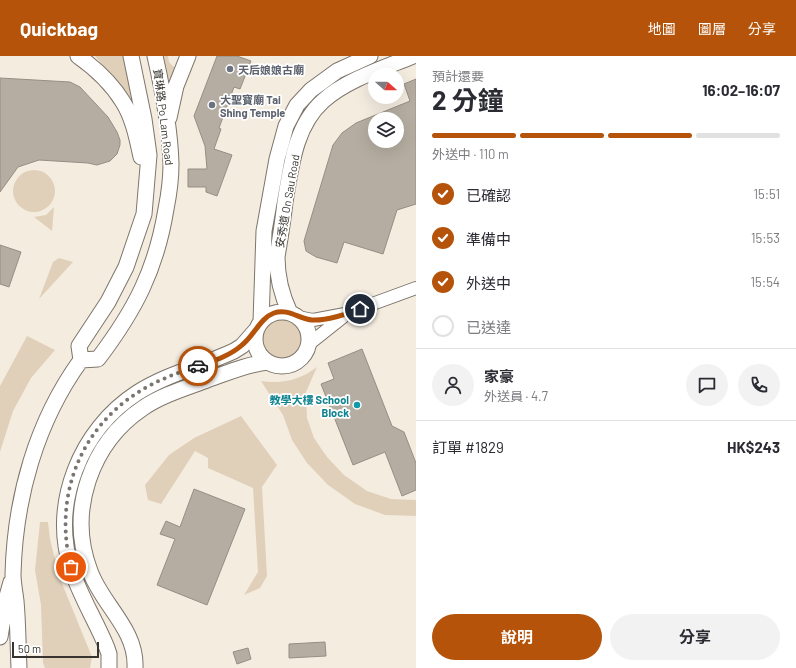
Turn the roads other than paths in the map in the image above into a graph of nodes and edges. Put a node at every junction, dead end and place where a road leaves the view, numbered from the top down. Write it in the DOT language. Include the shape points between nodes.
graph roads {
  1 [pos="78,56"];
  2 [pos="131,56"];
  3 [pos="155,56"];
  4 [pos="188,56"];
  5 [pos="370,56"];
  6 [pos="413,56"];
  7 [pos="167,126"];
  8 [pos="147,185"];
  9 [pos="416,288"];
  10 [pos="345,314"];
  11 [pos="294,315"];
  12 [pos="259,326"];
  13 [pos="309,344"];
  14 [pos="81,360"];
  15 [pos="268,362"];
  16 [pos="13,575"];
  17 [pos="0,637"];
  18 [pos="19,668"];
  19 [pos="109,668"];
  20 [pos="135,668"];
  1 -- 8 [label="main road" via="106,81 123,102 136,136"];
  2 -- 8 [label="main road, 寶琳路 Po Lam Road" via="147,135"];
  3 -- 7 [label="main road, 寶琳路 Po Lam Road"];
  4 -- 7 [label="main road" via="176,86"];
  5 -- 12 [label="main road, 安秀道 On Sau Road" via="337,71 311,90 297,106 286,126 275,166 264,232"];
  6 -- 11 [label="main road, 安秀道 On Sau Road" via="357,80 332,94 316,108 304,127 292,162 277,270 282,298"];
  7 -- 14 [label="main road, 寶琳路 Po Lam Road" via="171,164 170,187 156,255 127,319 98,359"];
  8 -- 14 [label="main road, 寶琳路 Po Lam Road" via="142,220 126,267 108,302 79,346"];
  9 -- 10 [label="street"];
  10 -- 11 [label="street" via="312,320"];
  10 -- 13 [label="street"];
  11 -- 12 [label="main road" via="282,311 274,313 267,316"];
  11 -- 13 [label="main road" via="308,328"];
  12 -- 15 [label="main road" via="255,339 257,348"];
  12 -- 19 [label="main road" via="242,346 234,351 155,383 121,405 96,431 73,474 65,518 66,543 76,580 107,648"];
  13 -- 15 [label="main road" via="305,354 294,363 280,366"];
  14 -- 16 [label="main road" via="49,415 26,477"];
  15 -- 20 [label="main road" via="237,369 189,386 144,408 113,435 92,470 82,510 81,531 84,551 99,590 130,636"];
  16 -- 17 [label="main road"];
  16 -- 18 [label="main road"];
}
